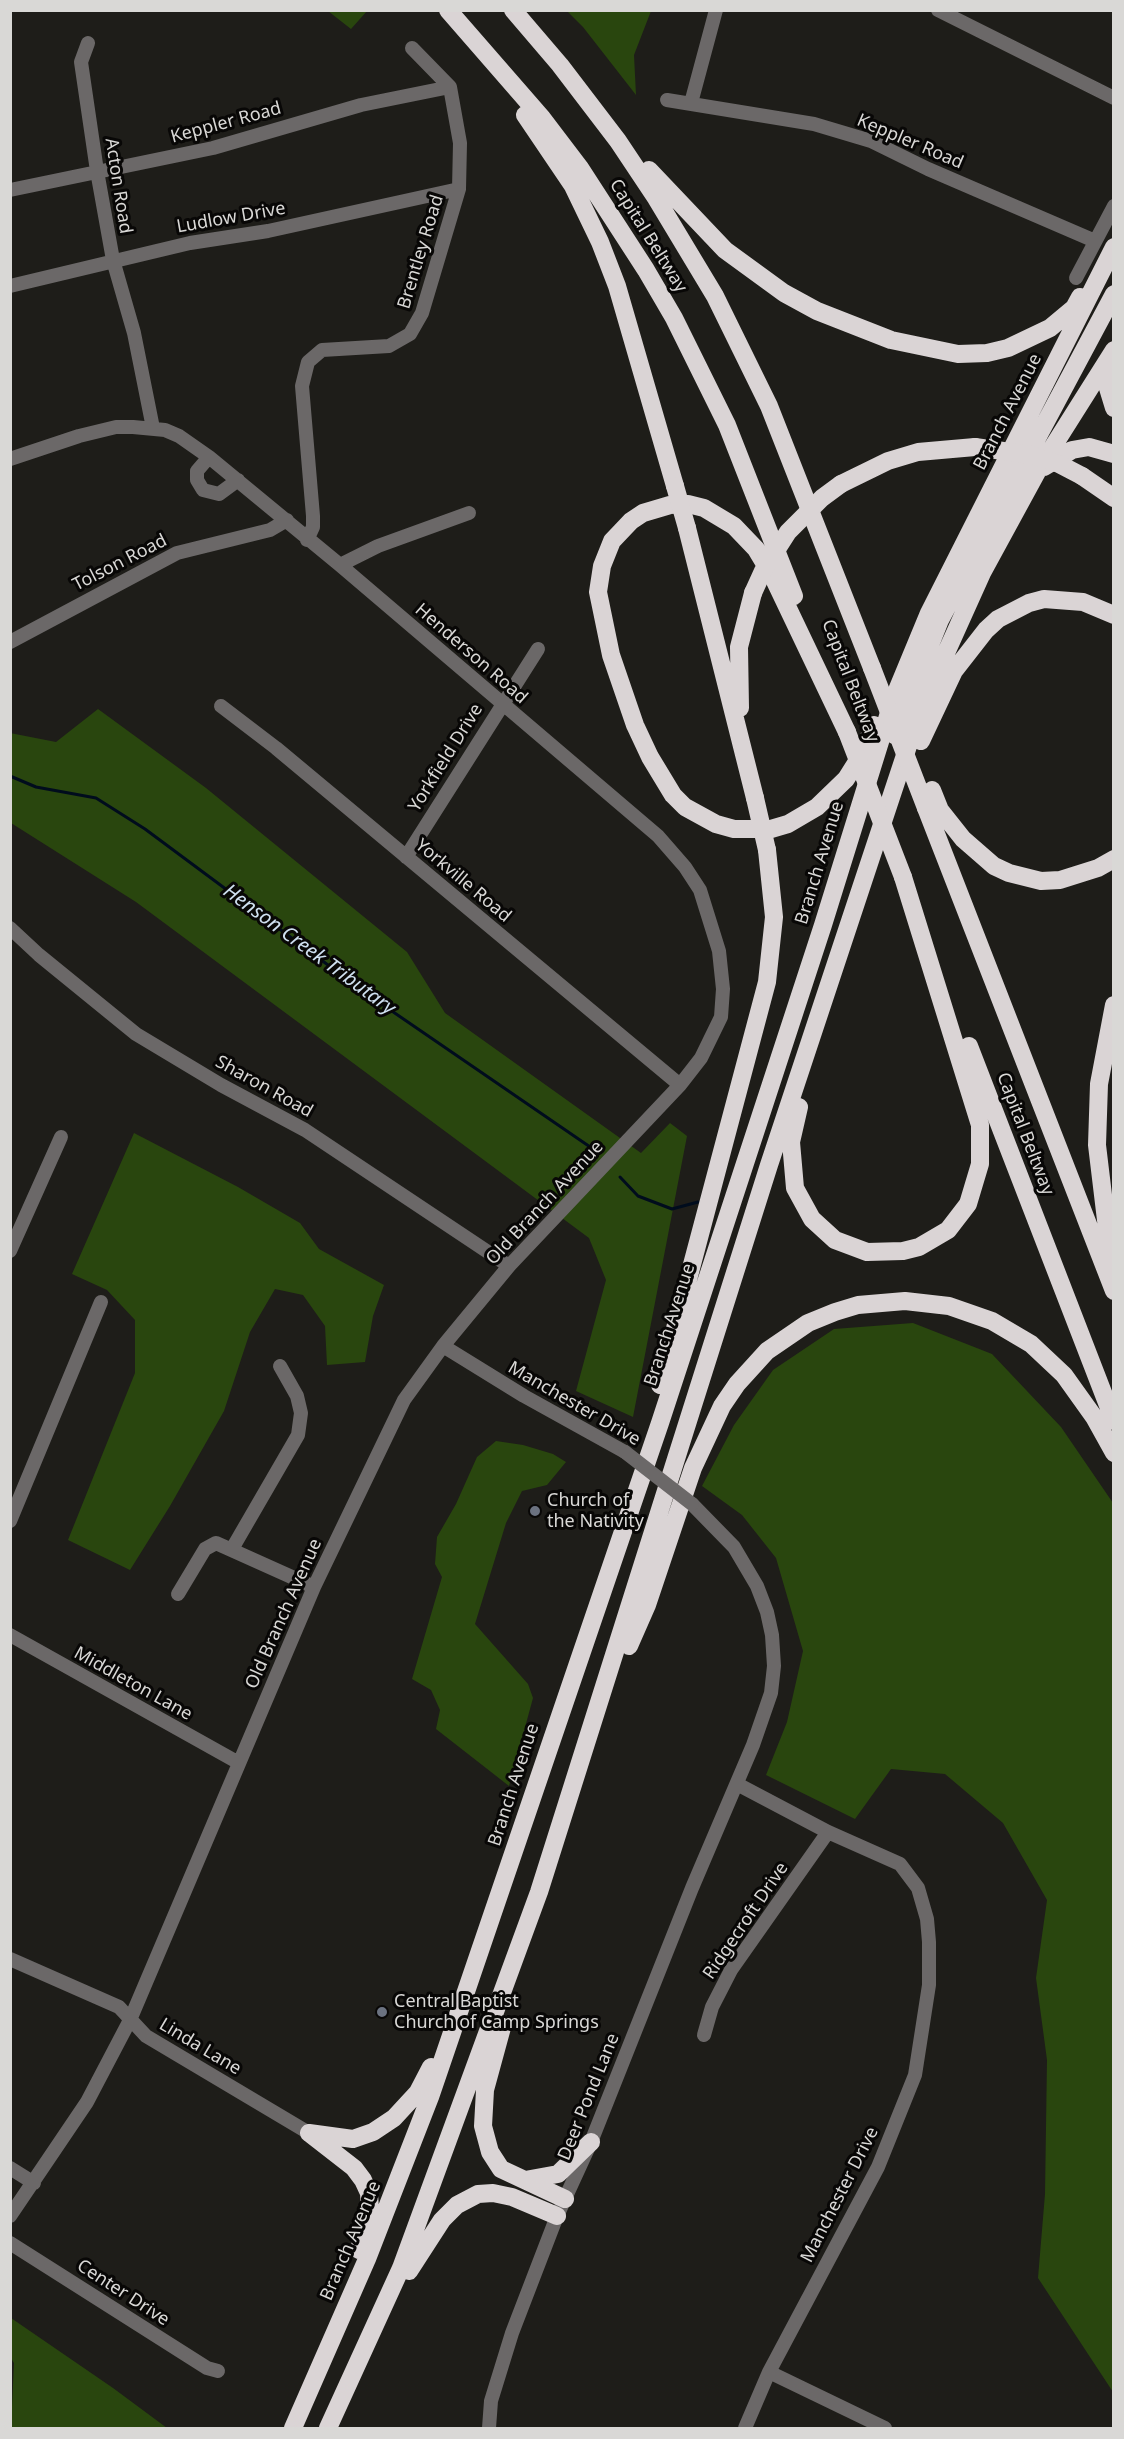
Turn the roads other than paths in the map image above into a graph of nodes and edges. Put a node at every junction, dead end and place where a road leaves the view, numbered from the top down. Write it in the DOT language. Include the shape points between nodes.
graph roads {
  1 [pos="441,10"];
  2 [pos="448,10"];
  3 [pos="513,10"];
  4 [pos="716,10"];
  5 [pos="938,10"];
  6 [pos="88,43"];
  7 [pos="412,48"];
  8 [pos="560,64"];
  9 [pos="450,87"];
  10 [pos="1113,98"];
  11 [pos="667,100"];
  12 [pos="691,104"];
  13 [pos="97,171"];
  14 [pos="459,189"];
  15 [pos="10,190"];
  16 [pos="1113,206"];
  17 [pos="1095,241"];
  18 [pos="1113,246"];
  19 [pos="113,260"];
  20 [pos="1076,278"];
  21 [pos="10,286"];
  22 [pos="1113,294"];
  23 [pos="1113,350"];
  24 [pos="1113,408"];
  25 [pos="153,428"];
  26 [pos="1113,454"];
  27 [pos="208,457"];
  28 [pos="10,459"];
  29 [pos="1037,472"];
  30 [pos="238,480"];
  31 [pos="1113,498"];
  32 [pos="469,513"];
  33 [pos="287,520"];
  34 [pos="307,540"];
  35 [pos="956,560"];
  36 [pos="340,565"];
  37 [pos="1113,615"];
  38 [pos="10,642"];
  39 [pos="538,649"];
  40 [pos="874,663"];
  41 [pos="501,705"];
  42 [pos="221,706"];
  43 [pos="847,732"];
  44 [pos="755,798"];
  45 [pos="1113,849"];
  46 [pos="406,857"];
  47 [pos="1113,859"];
  48 [pos="870,861"];
  49 [pos="1079,875"];
  50 [pos="903,877"];
  51 [pos="823,925"];
  52 [pos="10,928"];
  53 [pos="835,963"];
  54 [pos="1113,1005"];
  55 [pos="680,1085"];
  56 [pos="61,1137"];
  57 [pos="10,1251"];
  58 [pos="509,1266"];
  59 [pos="1113,1291"];
  60 [pos="100,1302"];
  61 [pos="443,1346"];
  62 [pos="280,1366"];
  63 [pos="1113,1421"];
  64 [pos="1113,1453"];
  65 [pos="10,1521"];
  66 [pos="232,1549"];
  67 [pos="608,1572"];
  68 [pos="314,1587"];
  69 [pos="178,1594"];
  70 [pos="10,1635"];
  71 [pos="590,1738"];
  72 [pos="239,1763"];
  73 [pos="737,1784"];
  74 [pos="828,1832"];
  75 [pos="539,1892"];
  76 [pos="478,1954"];
  77 [pos="10,1959"];
  78 [pos="130,2020"];
  79 [pos="704,2035"];
  80 [pos="309,2133"];
  81 [pos="591,2142"];
  82 [pos="10,2168"];
  83 [pos="521,2180"];
  84 [pos="34,2183"];
  85 [pos="566,2199"];
  86 [pos="10,2216"];
  87 [pos="557,2216"];
  88 [pos="10,2243"];
  89 [pos="332,2340"];
  90 [pos="366,2345"];
  91 [pos="218,2371"];
  92 [pos="769,2372"];
  93 [pos="293,2428"];
  94 [pos="328,2428"];
  95 [pos="489,2428"];
  96 [pos="745,2428"];
  97 [pos="885,2428"];
  1 -- 44 [label="highway, bridge" via="561,166 587,213 617,286 687,528"];
  2 -- 43 [label="highway, Capital Beltway" via="513,83 580,168 674,318 727,425"];
  3 -- 8 [label="highway, Capital Beltway"];
  4 -- 12 [label="street"];
  5 -- 10 [label="street"];
  6 -- 13 [label="street, Acton Road" via="81,62"];
  7 -- 9 [label="street"];
  8 -- 18 [label="highway" via="664,187 725,250 784,293 817,311 891,340 958,354 987,353 1030,339 1074,308"];
  8 -- 40 [label="highway, Capital Beltway" via="618,141 692,256 764,395"];
  9 -- 13 [label="street, Keppler Road" via="361,105 213,148"];
  9 -- 14 [label="street, Brentley Road" via="460,143"];
  11 -- 12 [label="street, Keppler Road"];
  12 -- 17 [label="street, Keppler Road" via="814,124 871,141"];
  13 -- 15 [label="street, Keppler Road"];
  13 -- 19 [label="street, Acton Road"];
  14 -- 19 [label="street, Ludlow Drive"];
  14 -- 34 [label="street, Brentley Road" via="422,313 410,334 389,346 322,350 308,362 302,386 313,527"];
  16 -- 17 [label="street"];
  17 -- 20 [label="street"];
  18 -- 35 [label="highway, Branch Avenue"];
  19 -- 21 [label="street, Ludlow Drive"];
  19 -- 25 [label="street, Acton Road" via="134,333"];
  22 -- 51 [label="highway" via="940,620"];
  23 -- 24 [label="highway" via="1107,385"];
  23 -- 29 [label="highway"];
  25 -- 27 [label="street, Henderson Road" via="179,436"];
  25 -- 28 [label="street, Henderson Road" via="116,427"];
  26 -- 29 [label="highway" via="1089,447 1072,450"];
  27 -- 30 [label="street, Henderson Road"];
  27 -- 30 [label="street" via="197,471 203,490 219,494"];
  29 -- 48 [label="highway" via="982,573 939,665"];
  30 -- 33 [label="street, Henderson Road"];
  31 -- 44 [label="highway, bridge" via="1059,464 1031,455 975,447 918,452 888,460 822,498 774,552 744,619 738,676 740,709"];
  32 -- 36 [label="street" via="378,546"];
  33 -- 34 [label="street, Henderson Road"];
  33 -- 38 [label="street, Tolson Road" via="270,530 177,553"];
  34 -- 36 [label="street, Henderson Road"];
  35 -- 43 [label="highway" via="910,641 863,752 846,779 817,807 788,824 771,829 734,829 700,817 673,795 634,725 611,655 598,592 603,559 612,540 643,513 670,505 704,508 734,526 756,549 774,579"];
  35 -- 51 [label="highway, Branch Avenue" via="893,700"];
  36 -- 41 [label="street, Henderson Road"];
  37 -- 48 [label="highway" via="1083,602 1044,599 1015,609 986,630 944,687"];
  39 -- 41 [label="street, Yorkfield Drive"];
  40 -- 49 [label="highway" via="951,826 994,866 1024,878 1041,881"];
  40 -- 59 [label="highway, Capital Beltway, bridge"];
  41 -- 46 [label="street, Yorkfield Drive"];
  41 -- 55 [label="street, Henderson Road" via="624,804 678,859 700,890 719,951 721,1017 701,1058"];
  42 -- 46 [label="street, Yorkville Road"];
  43 -- 50 [label="highway, Capital Beltway, bridge"];
  44 -- 67 [label="highway, bridge" via="767,850 774,917 772,957 673,1340"];
  45 -- 49 [label="highway"];
  46 -- 55 [label="street, Yorkville Road"];
  47 -- 49 [label="highway"];
  48 -- 53 [label="highway"];
  50 -- 53 [label="highway" via="976,1108 981,1143 968,1204 948,1230 919,1247 883,1253 842,1243 812,1220 795,1188 791,1142"];
  50 -- 63 [label="highway, Capital Beltway"];
  51 -- 67 [label="highway, Branch Avenue"];
  52 -- 58 [label="street, Sharon Road" via="136,1034 304,1130"];
  53 -- 71 [label="highway"];
  54 -- 59 [label="highway" via="1099,1084 1097,1145"];
  55 -- 58 [label="street, Old Branch Avenue"];
  56 -- 57 [label="street"];
  58 -- 61 [label="street, Old Branch Avenue"];
  60 -- 65 [label="street"];
  61 -- 68 [label="street, Old Branch Avenue" via="405,1400"];
  61 -- 73 [label="street, Manchester Drive, bridge" via="626,1452 692,1504 748,1567 768,1612 774,1666 771,1693"];
  62 -- 66 [label="street" via="297,1396 301,1413 298,1435"];
  64 -- 71 [label="highway" via="1094,1417 1064,1375 1031,1344 992,1321 950,1306 905,1301 858,1305 808,1323 767,1350 737,1384 714,1421 693,1468 646,1605"];
  66 -- 68 [label="street"];
  66 -- 69 [label="street" via="210,1544"];
  67 -- 76 [label="highway, Branch Avenue"];
  68 -- 72 [label="street, Old Branch Avenue"];
  70 -- 72 [label="street, Middleton Lane"];
  71 -- 75 [label="highway"];
  72 -- 78 [label="street, Old Branch Avenue"];
  73 -- 74 [label="street, Manchester Drive"];
  73 -- 81 [label="street, Deer Pond Lane"];
  74 -- 79 [label="street, Ridgecroft Drive" via="731,1970 712,2007"];
  74 -- 92 [label="street, Manchester Drive" via="893,1858 913,1878 927,1919 929,1985 915,2075 895,2127 878,2167"];
  75 -- 83 [label="highway" via="485,2090 483,2111 492,2158 501,2169"];
  75 -- 90 [label="highway" via="428,2200"];
  76 -- 80 [label="highway" via="469,1967 433,2064 418,2092 394,2118 374,2132 353,2139"];
  76 -- 89 [label="highway, Branch Avenue" via="410,2155"];
  77 -- 78 [label="street, Linda Lane" via="119,2007"];
  78 -- 80 [label="street, Linda Lane" via="146,2036"];
  78 -- 84 [label="street, Old Branch Avenue" via="87,2102"];
  80 -- 89 [label="highway" via="354,2168 369,2193 370,2210"];
  81 -- 83 [label="highway" via="558,2174"];
  81 -- 85 [label="street, Deer Pond Lane"];
  82 -- 84 [label="street"];
  83 -- 85 [label="highway"];
  84 -- 86 [label="street, Old Branch Avenue"];
  85 -- 87 [label="street, Deer Pond Lane"];
  87 -- 90 [label="highway" via="493,2193 467,2198 437,2228"];
  87 -- 95 [label="street, Deer Pond Lane" via="512,2333 491,2401"];
  88 -- 91 [label="street, Center Drive" via="207,2368"];
  89 -- 93 [label="highway, Branch Avenue"];
  90 -- 94 [label="highway"];
  92 -- 96 [label="street, Manchester Drive"];
  92 -- 97 [label="street"];
}
